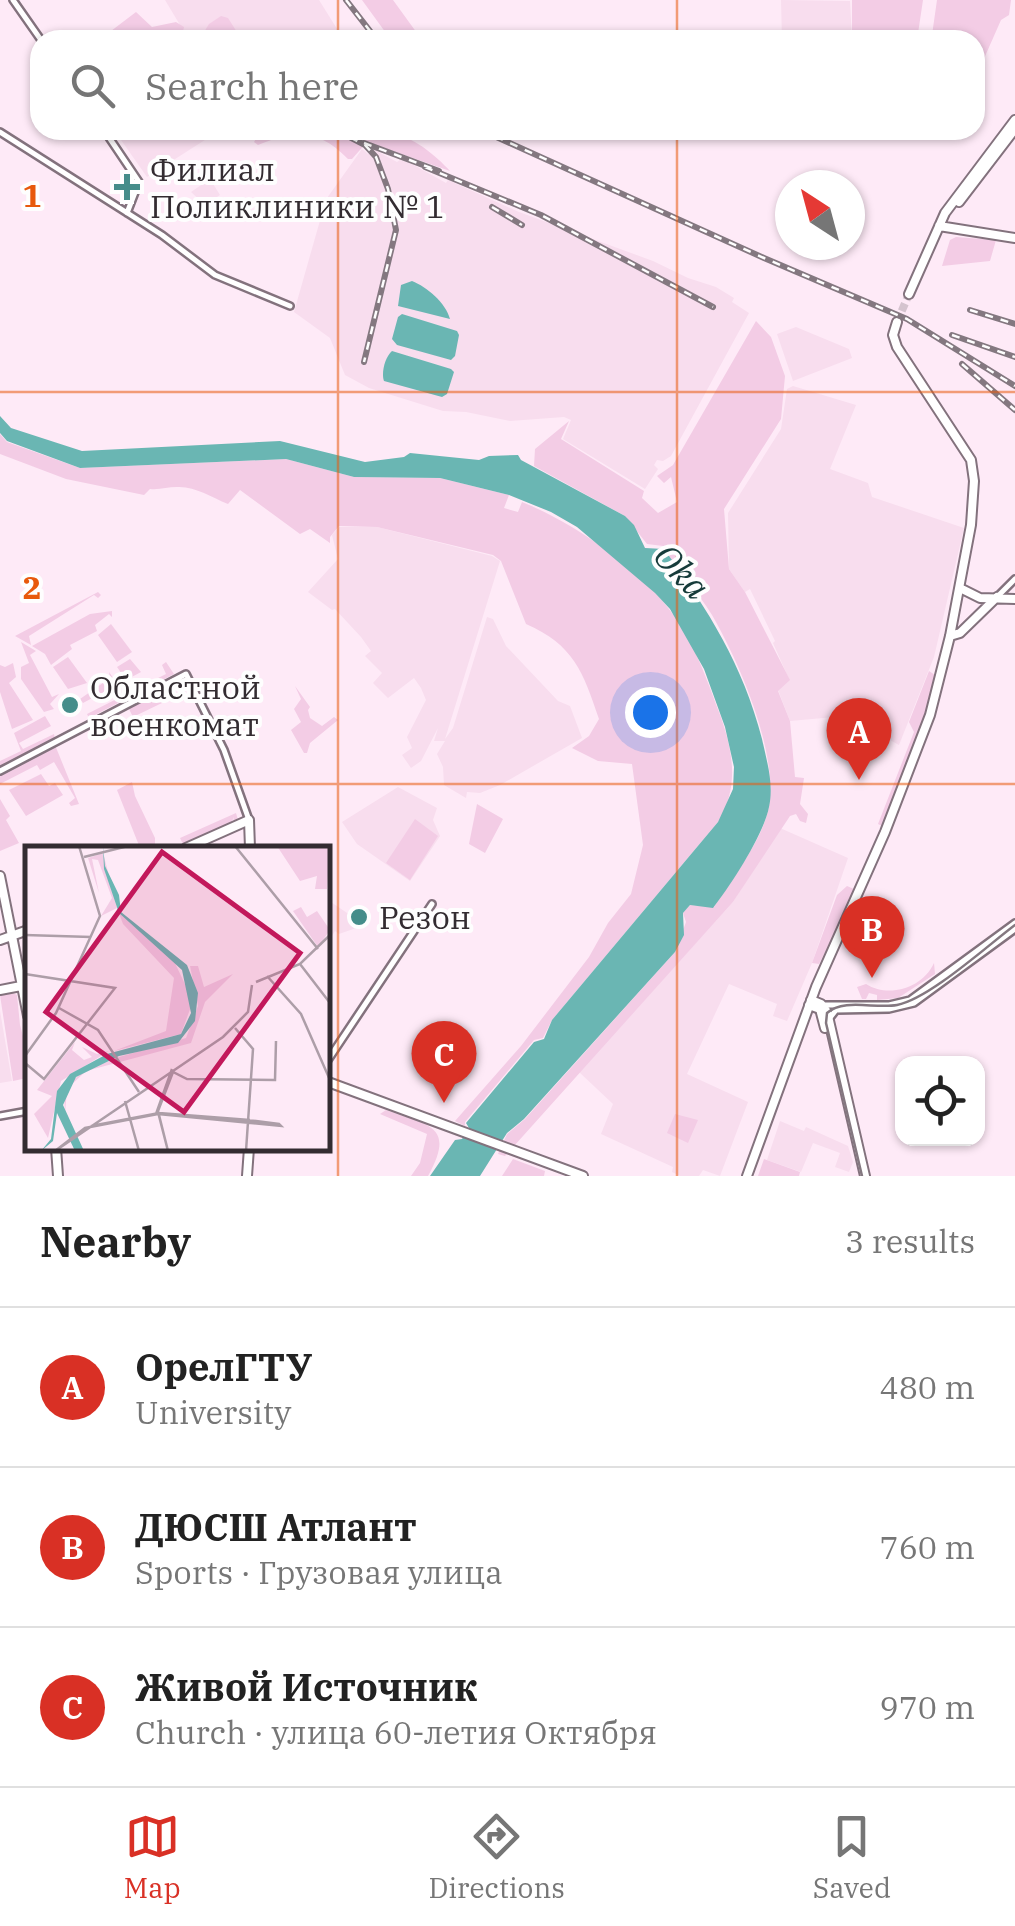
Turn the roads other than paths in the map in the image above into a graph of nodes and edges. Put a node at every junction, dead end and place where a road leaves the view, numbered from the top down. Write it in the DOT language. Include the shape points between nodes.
graph roads {
  1 [pos="13,0"];
  2 [pos="34,30"];
  3 [pos="1015,120"];
  4 [pos="1015,129"];
  5 [pos="0,132"];
  6 [pos="111,140"];
  7 [pos="127,213"];
  8 [pos="949,216"];
  9 [pos="941,226"];
  10 [pos="963,230"];
  11 [pos="1015,238"];
  12 [pos="936,241"];
  13 [pos="290,306"];
  14 [pos="1015,579"];
  15 [pos="964,590"];
  16 [pos="998,597"];
  17 [pos="1015,598"];
  18 [pos="953,636"];
  19 [pos="0,771"];
  20 [pos="249,820"];
  21 [pos="190,846"];
  22 [pos="250,846"];
  23 [pos="0,876"];
  24 [pos="432,904"];
  25 [pos="1015,926"];
  26 [pos="25,931"];
  27 [pos="12,937"];
  28 [pos="0,940"];
  29 [pos="22,986"];
  30 [pos="0,990"];
  31 [pos="25,1001"];
  32 [pos="822,1009"];
  33 [pos="330,1057"];
  34 [pos="330,1083"];
  35 [pos="25,1112"];
  36 [pos="0,1116"];
  37 [pos="56,1151"];
  38 [pos="249,1151"];
  39 [pos="58,1176"];
  40 [pos="247,1176"];
  41 [pos="582,1176"];
  42 [pos="749,1176"];
  43 [pos="863,1176"];
  1 -- 2 [label="street"];
  3 -- 9 [label="main road"];
  4 -- 8 [label="main road"];
  5 -- 7 [label="street"];
  6 -- 7 [label="street" via="139,182"];
  7 -- 13 [label="street" via="220,278"];
  8 -- 9 [label="main road"];
  8 -- 10 [label="main road"];
  9 -- 10 [label="main road"];
  9 -- 12 [label="main road"];
  9 -- 12 [label="main road" via="911,294"];
  10 -- 11 [label="main road"];
  10 -- 12 [label="main road"];
  14 -- 16 [label="street"];
  15 -- 16 [label="main road"];
  15 -- 18 [label="main road"];
  15 -- 18 [label="main road" via="976,526 976,465 908,357 897,327 897,347 973,470 972,525"];
  16 -- 17 [label="main road"];
  16 -- 18 [label="main road"];
  18 -- 32 [label="main road"];
  19 -- 20 [label="street" via="186,674"];
  20 -- 21 [label="main road"];
  20 -- 22 [label="main road"];
  23 -- 27 [label="main road"];
  24 -- 33 [label="street"];
  25 -- 32 [label="street" via="910,1000"];
  26 -- 27 [label="main road"];
  27 -- 28 [label="main road"];
  27 -- 29 [label="main road"];
  29 -- 30 [label="main road"];
  29 -- 31 [label="main road"];
  32 -- 42 [label="main road"];
  32 -- 43 [label="main road"];
  34 -- 41 [label="main road"];
  35 -- 36 [label="street"];
  37 -- 39 [label="main road"];
  38 -- 40 [label="main road"];
}
